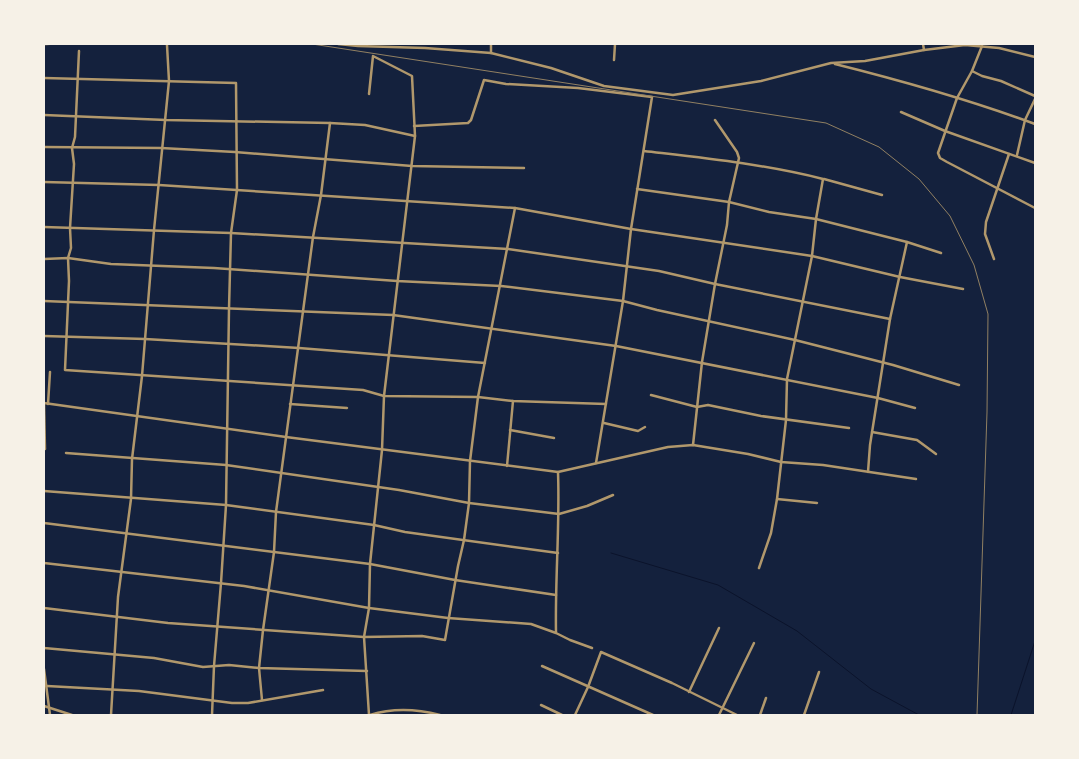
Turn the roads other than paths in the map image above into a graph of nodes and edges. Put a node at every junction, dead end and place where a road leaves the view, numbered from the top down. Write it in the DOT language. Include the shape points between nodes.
graph roads {
  1 [pos="338,44"];
  2 [pos="433,44"];
  3 [pos="491,44"];
  4 [pos="615,44"];
  5 [pos="923,44"];
  6 [pos="167,45"];
  7 [pos="982,46"];
  8 [pos="433,48"];
  9 [pos="924,50"];
  10 [pos="79,51"];
  11 [pos="491,53"];
  12 [pos="1035,57"];
  13 [pos="614,60"];
  14 [pos="832,63"];
  15 [pos="972,71"];
  16 [pos="44,78"];
  17 [pos="78,80"];
  18 [pos="169,81"];
  19 [pos="369,94"];
  20 [pos="957,98"];
  21 [pos="1035,98"];
  22 [pos="901,112"];
  23 [pos="44,115"];
  24 [pos="75,117"];
  25 [pos="166,120"];
  26 [pos="237,120"];
  27 [pos="715,120"];
  28 [pos="1025,120"];
  29 [pos="330,123"];
  30 [pos="1035,124"];
  31 [pos="414,126"];
  32 [pos="945,131"];
  33 [pos="415,136"];
  34 [pos="44,147"];
  35 [pos="72,148"];
  36 [pos="161,148"];
  37 [pos="644,151"];
  38 [pos="235,152"];
  39 [pos="1009,154"];
  40 [pos="1017,156"];
  41 [pos="325,159"];
  42 [pos="738,163"];
  43 [pos="1035,163"];
  44 [pos="412,166"];
  45 [pos="524,168"];
  46 [pos="823,179"];
  47 [pos="44,182"];
  48 [pos="72,182"];
  49 [pos="159,185"];
  50 [pos="997,188"];
  51 [pos="637,189"];
  52 [pos="237,190"];
  53 [pos="321,195"];
  54 [pos="882,195"];
  55 [pos="408,201"];
  56 [pos="729,202"];
  57 [pos="515,208"];
  58 [pos="1035,208"];
  59 [pos="816,219"];
  60 [pos="44,227"];
  61 [pos="70,228"];
  62 [pos="631,229"];
  63 [pos="154,230"];
  64 [pos="231,232"];
  65 [pos="313,237"];
  66 [pos="402,242"];
  67 [pos="907,242"];
  68 [pos="724,243"];
  69 [pos="508,249"];
  70 [pos="941,253"];
  71 [pos="812,256"];
  72 [pos="68,258"];
  73 [pos="44,259"];
  74 [pos="994,259"];
  75 [pos="150,266"];
  76 [pos="626,266"];
  77 [pos="230,269"];
  78 [pos="308,274"];
  79 [pos="900,277"];
  80 [pos="397,281"];
  81 [pos="715,284"];
  82 [pos="501,286"];
  83 [pos="964,289"];
  84 [pos="44,301"];
  85 [pos="623,301"];
  86 [pos="67,302"];
  87 [pos="802,302"];
  88 [pos="147,305"];
  89 [pos="229,309"];
  90 [pos="304,311"];
  91 [pos="393,315"];
  92 [pos="890,319"];
  93 [pos="709,322"];
  94 [pos="492,328"];
  95 [pos="44,336"];
  96 [pos="67,337"];
  97 [pos="145,339"];
  98 [pos="795,340"];
  99 [pos="229,345"];
  100 [pos="616,346"];
  101 [pos="299,348"];
  102 [pos="389,357"];
  103 [pos="702,362"];
  104 [pos="485,363"];
  105 [pos="883,363"];
  106 [pos="50,372"];
  107 [pos="142,376"];
  108 [pos="787,379"];
  109 [pos="228,382"];
  110 [pos="293,386"];
  111 [pos="959,386"];
  112 [pos="651,395"];
  113 [pos="384,396"];
  114 [pos="478,397"];
  115 [pos="878,398"];
  116 [pos="513,401"];
  117 [pos="45,404"];
  118 [pos="290,404"];
  119 [pos="606,404"];
  120 [pos="697,407"];
  121 [pos="347,408"];
  122 [pos="915,408"];
  123 [pos="138,417"];
  124 [pos="786,420"];
  125 [pos="604,423"];
  126 [pos="645,427"];
  127 [pos="849,428"];
  128 [pos="226,429"];
  129 [pos="510,430"];
  130 [pos="872,432"];
  131 [pos="286,437"];
  132 [pos="554,438"];
  133 [pos="693,445"];
  134 [pos="45,449"];
  135 [pos="382,450"];
  136 [pos="66,454"];
  137 [pos="936,454"];
  138 [pos="132,459"];
  139 [pos="470,460"];
  140 [pos="596,462"];
  141 [pos="781,462"];
  142 [pos="226,465"];
  143 [pos="507,466"];
  144 [pos="558,472"];
  145 [pos="282,473"];
  146 [pos="868,473"];
  147 [pos="916,479"];
  148 [pos="378,488"];
  149 [pos="44,491"];
  150 [pos="613,495"];
  151 [pos="131,499"];
  152 [pos="777,499"];
  153 [pos="469,503"];
  154 [pos="817,503"];
  155 [pos="226,505"];
  156 [pos="276,512"];
  157 [pos="559,514"];
  158 [pos="44,524"];
  159 [pos="374,525"];
  160 [pos="127,534"];
  161 [pos="464,540"];
  162 [pos="224,546"];
  163 [pos="274,552"];
  164 [pos="558,553"];
  165 [pos="44,563"];
  166 [pos="370,564"];
  167 [pos="759,568"];
  168 [pos="122,571"];
  169 [pos="455,580"];
  170 [pos="221,583"];
  171 [pos="269,590"];
  172 [pos="556,595"];
  173 [pos="44,608"];
  174 [pos="369,608"];
  175 [pos="117,615"];
  176 [pos="448,618"];
  177 [pos="217,627"];
  178 [pos="719,628"];
  179 [pos="263,630"];
  180 [pos="556,633"];
  181 [pos="364,637"];
  182 [pos="754,643"];
  183 [pos="44,648"];
  184 [pos="592,648"];
  185 [pos="115,655"];
  186 [pos="214,666"];
  187 [pos="542,666"];
  188 [pos="259,668"];
  189 [pos="44,669"];
  190 [pos="367,671"];
  191 [pos="818,672"];
  192 [pos="47,686"];
  193 [pos="588,687"];
  194 [pos="323,690"];
  195 [pos="113,691"];
  196 [pos="689,692"];
  197 [pos="766,698"];
  198 [pos="262,700"];
  199 [pos="214,701"];
  200 [pos="541,705"];
  201 [pos="44,706"];
  202 [pos="49,708"];
  203 [pos="721,709"];
  204 [pos="420,713"];
  205 [pos="50,715"];
  206 [pos="72,715"];
  207 [pos="110,715"];
  208 [pos="212,715"];
  209 [pos="369,715"];
  210 [pos="440,715"];
  211 [pos="562,715"];
  212 [pos="575,715"];
  213 [pos="653,715"];
  214 [pos="719,715"];
  215 [pos="737,715"];
  216 [pos="760,715"];
  217 [pos="804,715"];
  1 -- 8 [label="street"];
  2 -- 8 [label="street"];
  3 -- 11 [label="street"];
  4 -- 13 [label="street"];
  5 -- 9 [label="street"];
  6 -- 18 [label="street"];
  7 -- 9 [label="street"];
  7 -- 12 [label="street"];
  7 -- 15 [label="street"];
  8 -- 11 [label="street"];
  9 -- 14 [label="street" via="865,61"];
  10 -- 17 [label="street"];
  11 -- 14 [label="street" via="604,86 673,95 761,82"];
  14 -- 20 [label="street"];
  15 -- 20 [label="street"];
  15 -- 21 [label="street"];
  16 -- 17 [label="street"];
  17 -- 18 [label="street"];
  17 -- 24 [label="street"];
  18 -- 25 [label="street"];
  18 -- 26 [label="street" via="236,83"];
  19 -- 31 [label="street" via="373,56 412,76"];
  20 -- 28 [label="street"];
  20 -- 32 [label="street"];
  21 -- 28 [label="street"];
  22 -- 32 [label="street"];
  23 -- 24 [label="street"];
  24 -- 25 [label="street"];
  24 -- 35 [label="street"];
  25 -- 26 [label="street"];
  25 -- 36 [label="street"];
  26 -- 29 [label="street"];
  26 -- 38 [label="street"];
  27 -- 42 [label="street" via="739,154"];
  28 -- 30 [label="street"];
  28 -- 40 [label="street"];
  29 -- 33 [label="street" via="365,125"];
  29 -- 41 [label="street"];
  31 -- 33 [label="street"];
  31 -- 37 [label="street" via="468,123 484,80 578,88 652,97"];
  32 -- 39 [label="street"];
  32 -- 50 [label="street" via="938,153 940,158"];
  33 -- 44 [label="street"];
  34 -- 35 [label="street"];
  35 -- 36 [label="street"];
  35 -- 48 [label="street"];
  36 -- 38 [label="street"];
  36 -- 49 [label="street"];
  37 -- 42 [label="street"];
  37 -- 51 [label="street"];
  38 -- 41 [label="street"];
  38 -- 52 [label="street"];
  39 -- 40 [label="street"];
  39 -- 50 [label="street"];
  40 -- 43 [label="street"];
  41 -- 44 [label="street"];
  41 -- 53 [label="street"];
  42 -- 46 [label="street"];
  42 -- 56 [label="street"];
  44 -- 45 [label="street"];
  44 -- 55 [label="street"];
  46 -- 54 [label="street"];
  46 -- 59 [label="street"];
  47 -- 48 [label="street"];
  48 -- 49 [label="street"];
  48 -- 61 [label="street"];
  49 -- 52 [label="street"];
  49 -- 63 [label="street"];
  50 -- 58 [label="street"];
  50 -- 74 [label="street" via="985,234"];
  51 -- 56 [label="street"];
  51 -- 62 [label="street"];
  52 -- 53 [label="street"];
  52 -- 64 [label="street"];
  53 -- 55 [label="street"];
  53 -- 65 [label="street"];
  55 -- 57 [label="street"];
  55 -- 66 [label="street"];
  56 -- 59 [label="street"];
  56 -- 68 [label="street"];
  57 -- 62 [label="street"];
  57 -- 69 [label="street"];
  59 -- 67 [label="street"];
  59 -- 71 [label="street"];
  60 -- 61 [label="street"];
  61 -- 63 [label="street"];
  61 -- 72 [label="street"];
  62 -- 68 [label="street"];
  62 -- 76 [label="street"];
  63 -- 64 [label="street"];
  63 -- 75 [label="street"];
  64 -- 65 [label="street"];
  64 -- 77 [label="street"];
  65 -- 66 [label="street"];
  65 -- 78 [label="street"];
  66 -- 69 [label="street"];
  66 -- 80 [label="street"];
  67 -- 70 [label="street"];
  67 -- 79 [label="street"];
  68 -- 71 [label="street"];
  68 -- 81 [label="street"];
  69 -- 76 [label="street"];
  69 -- 82 [label="street"];
  71 -- 79 [label="street"];
  71 -- 87 [label="street"];
  72 -- 73 [label="street"];
  72 -- 75 [label="street"];
  72 -- 86 [label="street"];
  75 -- 77 [label="street"];
  75 -- 88 [label="street"];
  76 -- 81 [label="street"];
  76 -- 85 [label="street"];
  77 -- 78 [label="street"];
  77 -- 89 [label="street"];
  78 -- 80 [label="street"];
  78 -- 90 [label="street"];
  79 -- 83 [label="street"];
  79 -- 92 [label="street"];
  80 -- 82 [label="street"];
  80 -- 91 [label="street"];
  81 -- 87 [label="street"];
  81 -- 93 [label="street"];
  82 -- 85 [label="street"];
  82 -- 94 [label="street"];
  84 -- 86 [label="street"];
  85 -- 93 [label="street"];
  85 -- 100 [label="street"];
  86 -- 88 [label="street"];
  86 -- 96 [label="street"];
  87 -- 92 [label="street"];
  87 -- 98 [label="street"];
  88 -- 89 [label="street"];
  88 -- 97 [label="street"];
  89 -- 90 [label="street"];
  89 -- 99 [label="street"];
  90 -- 91 [label="street"];
  90 -- 101 [label="street"];
  91 -- 94 [label="street"];
  91 -- 102 [label="street"];
  92 -- 105 [label="street"];
  93 -- 98 [label="street"];
  93 -- 103 [label="street"];
  94 -- 100 [label="street"];
  94 -- 104 [label="street"];
  95 -- 96 [label="street"];
  96 -- 97 [label="street"];
  96 -- 107 [label="street" via="65,370"];
  97 -- 99 [label="street"];
  97 -- 107 [label="street"];
  98 -- 105 [label="street"];
  98 -- 108 [label="street"];
  99 -- 101 [label="street"];
  99 -- 109 [label="street"];
  100 -- 103 [label="street"];
  100 -- 119 [label="street"];
  101 -- 102 [label="street"];
  101 -- 110 [label="street"];
  102 -- 104 [label="street"];
  102 -- 113 [label="street"];
  103 -- 108 [label="street"];
  103 -- 120 [label="street"];
  104 -- 114 [label="street"];
  105 -- 111 [label="street"];
  105 -- 115 [label="street"];
  106 -- 117 [label="street"];
  107 -- 109 [label="street"];
  107 -- 123 [label="street"];
  108 -- 115 [label="street"];
  108 -- 124 [label="street"];
  109 -- 110 [label="street"];
  109 -- 128 [label="street"];
  110 -- 113 [label="street" via="363,390"];
  110 -- 118 [label="street"];
  112 -- 120 [label="street"];
  113 -- 114 [label="street"];
  113 -- 135 [label="street"];
  114 -- 116 [label="street"];
  114 -- 139 [label="street"];
  115 -- 122 [label="street"];
  115 -- 130 [label="street"];
  116 -- 119 [label="street"];
  116 -- 129 [label="street"];
  117 -- 123 [label="street"];
  117 -- 134 [label="street"];
  118 -- 121 [label="street"];
  118 -- 131 [label="street"];
  119 -- 125 [label="street"];
  120 -- 124 [label="street" via="708,405"];
  120 -- 133 [label="street"];
  123 -- 128 [label="street"];
  123 -- 138 [label="street"];
  124 -- 127 [label="street"];
  124 -- 141 [label="street"];
  125 -- 126 [label="street" via="638,430"];
  125 -- 140 [label="street"];
  128 -- 131 [label="street"];
  128 -- 142 [label="street"];
  129 -- 132 [label="street"];
  129 -- 143 [label="street"];
  130 -- 137 [label="street" via="917,440"];
  130 -- 146 [label="street"];
  131 -- 135 [label="street"];
  131 -- 145 [label="street"];
  133 -- 140 [label="street"];
  133 -- 141 [label="street"];
  135 -- 139 [label="street"];
  135 -- 148 [label="street"];
  136 -- 138 [label="street"];
  138 -- 142 [label="street"];
  138 -- 151 [label="street"];
  139 -- 143 [label="street"];
  139 -- 153 [label="street"];
  140 -- 144 [label="street"];
  141 -- 146 [label="street"];
  141 -- 152 [label="street"];
  142 -- 145 [label="street"];
  142 -- 155 [label="street"];
  143 -- 144 [label="street"];
  144 -- 157 [label="street"];
  145 -- 148 [label="street"];
  145 -- 156 [label="street"];
  146 -- 147 [label="street"];
  148 -- 153 [label="street"];
  148 -- 159 [label="street"];
  149 -- 151 [label="street"];
  150 -- 157 [label="street"];
  151 -- 155 [label="street"];
  151 -- 160 [label="street"];
  152 -- 154 [label="street"];
  152 -- 167 [label="street" via="771,533"];
  153 -- 157 [label="street"];
  153 -- 161 [label="street"];
  155 -- 156 [label="street"];
  155 -- 162 [label="street"];
  156 -- 159 [label="street"];
  156 -- 163 [label="street"];
  157 -- 164 [label="street"];
  158 -- 160 [label="street"];
  159 -- 161 [label="street"];
  159 -- 166 [label="street"];
  160 -- 162 [label="street"];
  160 -- 168 [label="street"];
  161 -- 164 [label="street"];
  161 -- 169 [label="street"];
  162 -- 163 [label="street"];
  162 -- 170 [label="street"];
  163 -- 166 [label="street"];
  163 -- 171 [label="street"];
  164 -- 172 [label="street"];
  165 -- 168 [label="street"];
  166 -- 169 [label="street"];
  166 -- 174 [label="street"];
  168 -- 170 [label="street"];
  168 -- 175 [label="street"];
  169 -- 172 [label="street"];
  169 -- 176 [label="street"];
  170 -- 171 [label="street"];
  170 -- 177 [label="street"];
  171 -- 174 [label="street"];
  171 -- 179 [label="street"];
  172 -- 180 [label="street"];
  173 -- 175 [label="street"];
  174 -- 176 [label="street"];
  174 -- 181 [label="street"];
  175 -- 177 [label="street"];
  175 -- 185 [label="street"];
  176 -- 180 [label="street" via="531,624"];
  176 -- 181 [label="street" via="445,640 422,636"];
  177 -- 179 [label="street"];
  177 -- 186 [label="street"];
  178 -- 196 [label="street"];
  179 -- 181 [label="street"];
  179 -- 188 [label="street"];
  180 -- 184 [label="street"];
  181 -- 190 [label="street"];
  182 -- 203 [label="street"];
  183 -- 185 [label="street"];
  185 -- 186 [label="street"];
  185 -- 195 [label="street"];
  186 -- 188 [label="street"];
  186 -- 199 [label="street"];
  187 -- 193 [label="street"];
  188 -- 190 [label="street"];
  188 -- 198 [label="street"];
  189 -- 192 [label="street"];
  190 -- 209 [label="street"];
  191 -- 217 [label="street"];
  192 -- 195 [label="street"];
  192 -- 202 [label="street"];
  193 -- 196 [label="street" via="601,652"];
  193 -- 212 [label="street"];
  193 -- 213 [label="street"];
  194 -- 198 [label="street"];
  195 -- 199 [label="street" via="140,691"];
  195 -- 207 [label="street"];
  196 -- 203 [label="street"];
  197 -- 216 [label="street"];
  198 -- 199 [label="street" via="248,703"];
  199 -- 208 [label="street"];
  200 -- 211 [label="street"];
  201 -- 202 [label="street"];
  202 -- 205 [label="street"];
  202 -- 206 [label="street"];
  203 -- 214 [label="street"];
  203 -- 215 [label="street"];
  204 -- 209 [label="street" via="382,711"];
  204 -- 210 [label="street"];
}
